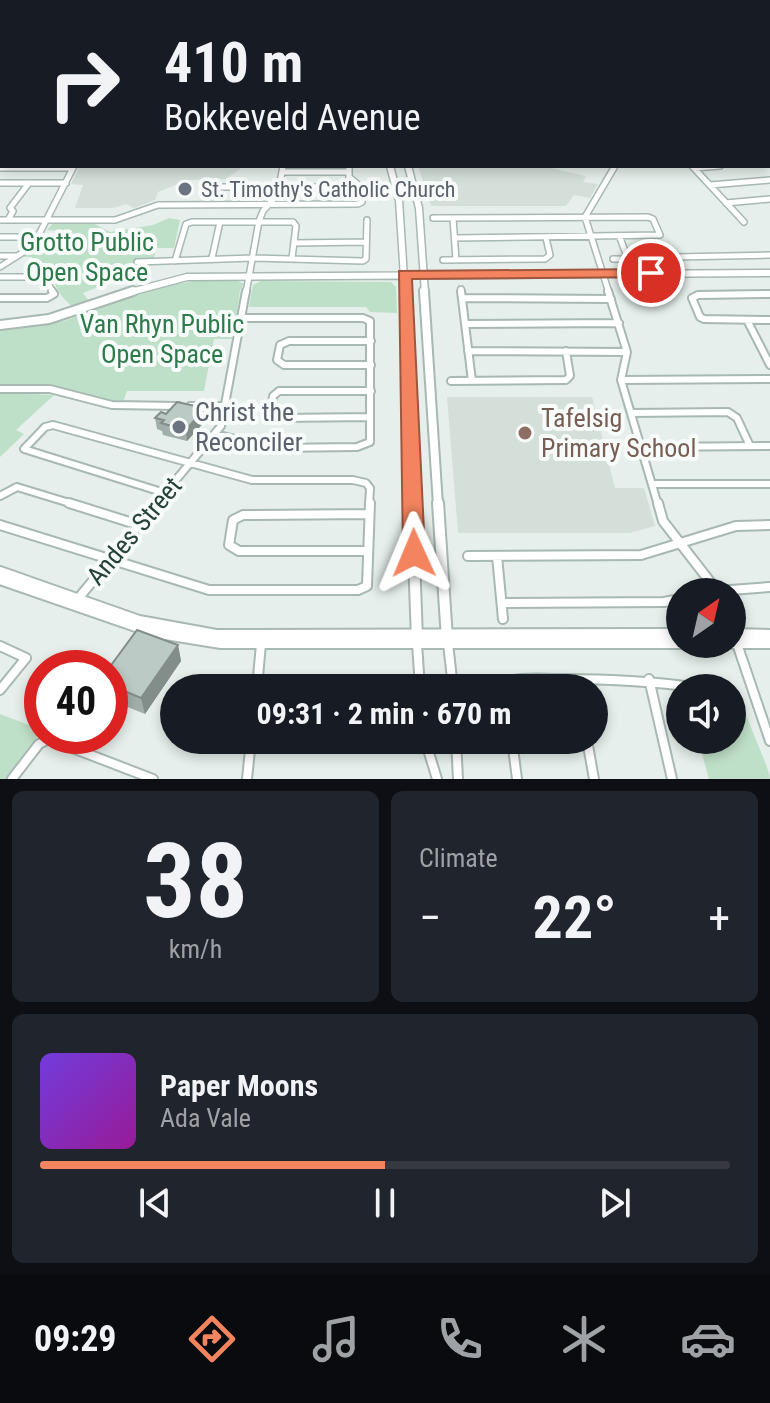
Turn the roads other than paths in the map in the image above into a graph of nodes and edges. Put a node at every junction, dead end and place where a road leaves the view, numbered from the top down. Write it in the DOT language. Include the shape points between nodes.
graph roads {
  1 [pos="407,0"];
  2 [pos="423,0"];
  3 [pos="74,168"];
  4 [pos="391,168"];
  5 [pos="409,168"];
  6 [pos="614,168"];
  7 [pos="694,168"];
  8 [pos="282,169"];
  9 [pos="317,169"];
  10 [pos="349,169"];
  11 [pos="770,180"];
  12 [pos="0,183"];
  13 [pos="29,183"];
  14 [pos="66,183"];
  15 [pos="709,185"];
  16 [pos="222,187"];
  17 [pos="279,187"];
  18 [pos="361,187"];
  19 [pos="770,199"];
  20 [pos="726,203"];
  21 [pos="269,205"];
  22 [pos="585,217"];
  23 [pos="433,218"];
  24 [pos="453,218"];
  25 [pos="0,220"];
  26 [pos="8,220"];
  27 [pos="47,220"];
  28 [pos="367,220"];
  29 [pos="259,221"];
  30 [pos="220,222"];
  31 [pos="744,222"];
  32 [pos="0,237"];
  33 [pos="38,237"];
  34 [pos="455,238"];
  35 [pos="546,238"];
  36 [pos="591,238"];
  37 [pos="620,238"];
  38 [pos="366,242"];
  39 [pos="294,243"];
  40 [pos="770,255"];
  41 [pos="0,256"];
  42 [pos="19,256"];
  43 [pos="676,257"];
  44 [pos="212,258"];
  45 [pos="253,258"];
  46 [pos="292,258"];
  47 [pos="613,259"];
  48 [pos="628,259"];
  49 [pos="443,260"];
  50 [pos="456,260"];
  51 [pos="662,260"];
  52 [pos="175,261"];
  53 [pos="137,262"];
  54 [pos="0,267"];
  55 [pos="603,275"];
  56 [pos="770,275"];
  57 [pos="250,276"];
  58 [pos="404,276"];
  59 [pos="423,276"];
  60 [pos="0,277"];
  61 [pos="461,289"];
  62 [pos="770,294"];
  63 [pos="0,298"];
  64 [pos="462,298"];
  65 [pos="611,299"];
  66 [pos="242,318"];
  67 [pos="747,320"];
  68 [pos="770,320"];
  69 [pos="619,323"];
  70 [pos="465,324"];
  71 [pos="0,325"];
  72 [pos="371,341"];
  73 [pos="761,347"];
  74 [pos="770,347"];
  75 [pos="468,351"];
  76 [pos="566,351"];
  77 [pos="627,352"];
  78 [pos="371,365"];
  79 [pos="770,365"];
  80 [pos="770,379"];
  81 [pos="621,380"];
  82 [pos="451,381"];
  83 [pos="472,381"];
  84 [pos="0,389"];
  85 [pos="371,391"];
  86 [pos="226,406"];
  87 [pos="631,413"];
  88 [pos="370,417"];
  89 [pos="215,434"];
  90 [pos="750,446"];
  91 [pos="770,446"];
  92 [pos="641,447"];
  93 [pos="190,463"];
  94 [pos="653,484"];
  95 [pos="770,484"];
  96 [pos="165,493"];
  97 [pos="0,496"];
  98 [pos="369,514"];
  99 [pos="0,525"];
  100 [pos="139,525"];
  101 [pos="770,525"];
  102 [pos="681,544"];
  103 [pos="368,551"];
  104 [pos="468,556"];
  105 [pos="497,556"];
  106 [pos="111,559"];
  107 [pos="0,572"];
  108 [pos="707,578"];
  109 [pos="0,579"];
  110 [pos="770,587"];
  111 [pos="746,589"];
  112 [pos="76,601"];
  113 [pos="666,602"];
  114 [pos="502,603"];
  115 [pos="503,619"];
  116 [pos="666,634"];
  117 [pos="770,635"];
  118 [pos="746,636"];
  119 [pos="746,639"];
  120 [pos="262,640"];
  121 [pos="417,640"];
  122 [pos="447,640"];
  123 [pos="666,643"];
  124 [pos="770,643"];
  125 [pos="0,646"];
  126 [pos="741,658"];
  127 [pos="258,674"];
  128 [pos="419,674"];
  129 [pos="451,674"];
  130 [pos="649,679"];
  131 [pos="608,681"];
  132 [pos="666,682"];
  133 [pos="0,690"];
  134 [pos="770,740"];
  135 [pos="250,754"];
  136 [pos="429,754"];
  137 [pos="457,754"];
  138 [pos="514,754"];
  139 [pos="590,754"];
  140 [pos="12,779"];
  141 [pos="153,779"];
  142 [pos="247,779"];
  143 [pos="437,779"];
  144 [pos="458,779"];
  145 [pos="517,779"];
  146 [pos="594,779"];
  147 [pos="672,779"];
  1 -- 2 [label="street"];
  3 -- 14 [label="street"];
  4 -- 58 [label="street" via="399,200"];
  5 -- 59 [label="street" via="419,208"];
  6 -- 22 [label="street"];
  7 -- 15 [label="street"];
  8 -- 9 [label="street"];
  8 -- 17 [label="street"];
  9 -- 10 [label="street"];
  10 -- 18 [label="street" via="349,177"];
  11 -- 15 [label="street"];
  12 -- 13 [label="street"];
  13 -- 14 [label="street"];
  13 -- 26 [label="street" via="10,208"];
  14 -- 27 [label="street"];
  15 -- 20 [label="street"];
  16 -- 17 [label="street"];
  17 -- 18 [label="street"];
  17 -- 21 [label="street"];
  18 -- 21 [label="street" via="360,203"];
  19 -- 20 [label="street"];
  20 -- 31 [label="street"];
  21 -- 27 [label="street" via="158,205 115,220"];
  21 -- 29 [label="street"];
  22 -- 24 [label="street"];
  22 -- 36 [label="street"];
  22 -- 37 [label="street" via="651,218 660,235"];
  23 -- 24 [label="street"];
  24 -- 34 [label="street"];
  25 -- 26 [label="street"];
  26 -- 27 [label="street"];
  27 -- 33 [label="street"];
  28 -- 38 [label="street"];
  29 -- 30 [label="street"];
  29 -- 39 [label="street" via="295,223"];
  29 -- 45 [label="street, Andes Street"];
  30 -- 44 [label="street"];
  30 -- 52 [label="street" via="186,224"];
  32 -- 33 [label="street"];
  33 -- 42 [label="street"];
  34 -- 35 [label="street"];
  34 -- 50 [label="street"];
  35 -- 36 [label="street"];
  35 -- 50 [label="street" via="550,255 545,259"];
  36 -- 37 [label="street"];
  36 -- 55 [label="street"];
  37 -- 48 [label="street"];
  38 -- 39 [label="street"];
  38 -- 46 [label="street" via="363,261"];
  39 -- 46 [label="street"];
  40 -- 43 [label="street"];
  41 -- 42 [label="street"];
  42 -- 54 [label="street"];
  44 -- 45 [label="street"];
  44 -- 52 [label="street"];
  45 -- 46 [label="street"];
  45 -- 57 [label="street, Andes Street"];
  47 -- 48 [label="street"];
  48 -- 51 [label="street"];
  49 -- 50 [label="street"];
  52 -- 53 [label="street"];
  55 -- 56 [label="street"];
  55 -- 59 [label="street"];
  55 -- 65 [label="street"];
  57 -- 58 [label="street"];
  57 -- 66 [label="street, Andes Street"];
  57 -- 71 [label="street" via="172,279 52,321"];
  58 -- 59 [label="street"];
  58 -- 121 [label="street"];
  59 -- 122 [label="street"];
  60 -- 63 [label="street" via="45,277 54,294"];
  61 -- 64 [label="street"];
  62 -- 67 [label="street" via="692,298 704,319"];
  64 -- 65 [label="street"];
  64 -- 70 [label="street"];
  65 -- 69 [label="street"];
  66 -- 72 [label="street" via="366,318"];
  66 -- 86 [label="street, Andes Street"];
  67 -- 68 [label="street"];
  67 -- 73 [label="street"];
  69 -- 70 [label="street"];
  69 -- 77 [label="street"];
  70 -- 75 [label="street"];
  72 -- 78 [label="street"];
  72 -- 78 [label="street" via="289,341 280,345 277,360 284,365"];
  73 -- 74 [label="street"];
  73 -- 79 [label="street"];
  75 -- 76 [label="street"];
  75 -- 83 [label="street"];
  76 -- 77 [label="street"];
  76 -- 83 [label="street" via="566,380"];
  77 -- 81 [label="street"];
  78 -- 85 [label="street"];
  80 -- 81 [label="street"];
  81 -- 87 [label="street"];
  82 -- 83 [label="street"];
  84 -- 86 [label="street" via="50,389 123,406"];
  85 -- 88 [label="street"];
  85 -- 88 [label="street" via="279,391 271,413 279,418"];
  86 -- 89 [label="street, Andes Street"];
  87 -- 90 [label="street" via="728,412 737,418"];
  87 -- 92 [label="street"];
  88 -- 89 [label="street" via="370,442 362,447 271,448"];
  89 -- 93 [label="street, Andes Street"];
  90 -- 91 [label="street"];
  90 -- 92 [label="street"];
  92 -- 94 [label="street"];
  93 -- 96 [label="street, Andes Street"];
  93 -- 96 [label="street" via="53,425 24,449"];
  93 -- 98 [label="street" via="252,480 360,481 370,488"];
  94 -- 95 [label="street"];
  94 -- 102 [label="street" via="663,521"];
  96 -- 100 [label="street, Andes Street"];
  97 -- 100 [label="street" via="17,487"];
  98 -- 103 [label="street"];
  98 -- 103 [label="street" via="243,515 233,520 229,545 239,551"];
  99 -- 106 [label="street"];
  100 -- 106 [label="street, Andes Street"];
  101 -- 102 [label="street" via="736,526"];
  102 -- 105 [label="street" via="641,555"];
  102 -- 108 [label="street"];
  103 -- 106 [label="street" via="367,584 358,590 209,590"];
  104 -- 105 [label="street"];
  105 -- 114 [label="street"];
  106 -- 112 [label="street, Andes Street"];
  107 -- 112 [label="street"];
  109 -- 112 [label="street"];
  110 -- 111 [label="street"];
  112 -- 120 [label="street" via="168,635"];
  113 -- 114 [label="street"];
  114 -- 115 [label="street"];
  116 -- 122 [label="street"];
  117 -- 118 [label="street"];
  119 -- 124 [label="street"];
  120 -- 121 [label="street"];
  120 -- 127 [label="street"];
  121 -- 122 [label="street"];
  121 -- 128 [label="street"];
  122 -- 123 [label="street"];
  122 -- 129 [label="street"];
  125 -- 133 [label="street" via="26,658"];
  126 -- 134 [label="street"];
  130 -- 131 [label="street"];
  130 -- 132 [label="street"];
  130 -- 147 [label="street"];
  135 -- 142 [label="street"];
  136 -- 143 [label="street"];
  137 -- 144 [label="street"];
  138 -- 145 [label="street"];
  139 -- 146 [label="street"];
  140 -- 141 [label="street" via="49,739"];
}
